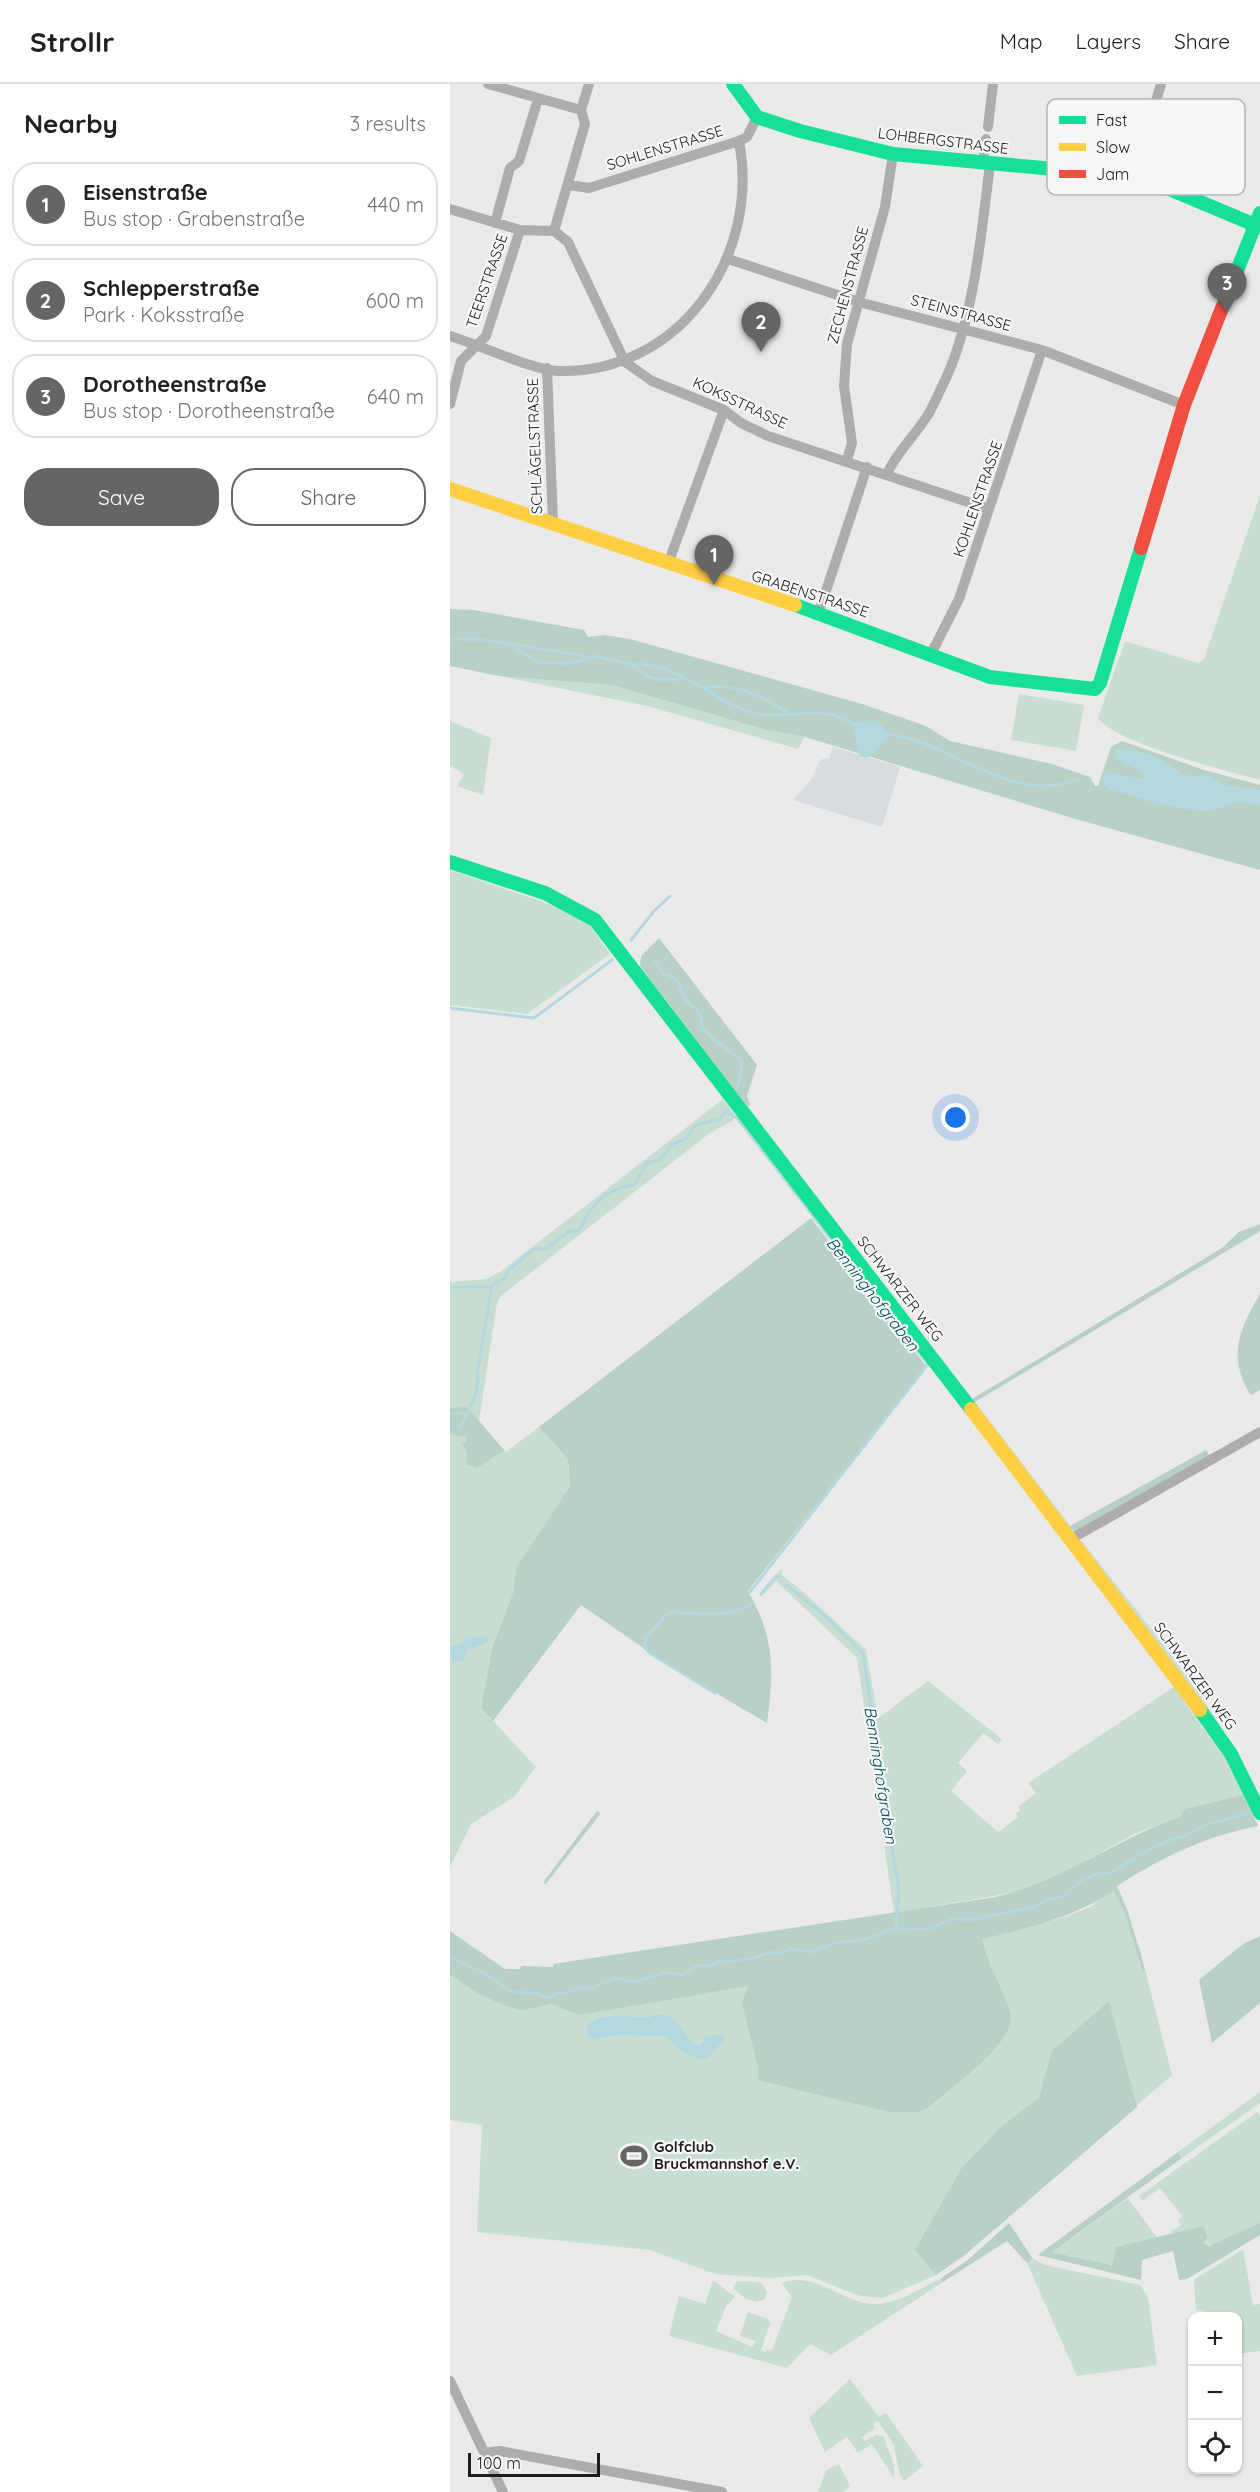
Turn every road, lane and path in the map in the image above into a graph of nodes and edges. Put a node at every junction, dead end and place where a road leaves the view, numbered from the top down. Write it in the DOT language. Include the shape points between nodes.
graph roads {
  1 [pos="488,84"];
  2 [pos="589,84"];
  3 [pos="734,84"];
  4 [pos="993,84"];
  5 [pos="1161,84"];
  6 [pos="538,99"];
  7 [pos="1156,99"];
  8 [pos="581,110"];
  9 [pos="757,117"];
  10 [pos="988,127"];
  11 [pos="986,139"];
  12 [pos="740,141"];
  13 [pos="893,154"];
  14 [pos="986,164"];
  15 [pos="1047,171"];
  16 [pos="569,185"];
  17 [pos="1188,195"];
  18 [pos="450,209"];
  19 [pos="1258,219"];
  20 [pos="495,223"];
  21 [pos="520,230"];
  22 [pos="554,231"];
  23 [pos="728,259"];
  24 [pos="859,302"];
  25 [pos="962,328"];
  26 [pos="450,336"];
  27 [pos="477,344"];
  28 [pos="1041,350"];
  29 [pos="625,362"];
  30 [pos="547,368"];
  31 [pos="450,404"];
  32 [pos="1184,405"];
  33 [pos="724,410"];
  34 [pos="848,460"];
  35 [pos="867,467"];
  36 [pos="887,474"];
  37 [pos="450,489"];
  38 [pos="989,509"];
  39 [pos="553,523"];
  40 [pos="668,564"];
  41 [pos="819,612"];
  42 [pos="931,654"];
  43 [pos="450,862"];
  44 [pos="1260,1432"];
  45 [pos="1071,1539"];
  46 [pos="1260,1813"];
  47 [pos="450,2381"];
  48 [pos="484,2453"];
  49 [pos="503,2492"];
  50 [pos="722,2492"];
  1 -- 6 [label="street"];
  2 -- 8 [label="street"];
  3 -- 9 [label="street"];
  4 -- 10 [label="street"];
  5 -- 7 [label="street"];
  6 -- 8 [label="street"];
  6 -- 20 [label="street" via="519,161 510,168"];
  8 -- 16 [label="street" via="585,124"];
  9 -- 12 [label="street, SOHLENSTRASSE" via="747,137"];
  9 -- 13 [label="street, LOHBERGSTRASSE"];
  11 -- 14 [label="street"];
  12 -- 16 [label="street, SOHLENSTRASSE" via="589,188"];
  12 -- 23 [label="street" via="744,200"];
  13 -- 14 [label="street, LOHBERGSTRASSE"];
  13 -- 24 [label="street, ZECHENSTRASSE" via="885,207"];
  14 -- 15 [label="street, LOHBERGSTRASSE"];
  14 -- 25 [label="street" via="980,246"];
  16 -- 22 [label="street"];
  17 -- 19 [label="street, LOHBERGSTRASSE"];
  18 -- 20 [label="street"];
  19 -- 32 [label="street"];
  20 -- 21 [label="street"];
  21 -- 22 [label="street"];
  21 -- 27 [label="street, TEERSTRASSE" via="486,336"];
  22 -- 29 [label="street, KOKSSTRASSE" via="568,242"];
  23 -- 24 [label="street, STEINSTRASSE"];
  23 -- 29 [label="street" via="695,310"];
  24 -- 25 [label="street, STEINSTRASSE"];
  24 -- 34 [label="street, ZECHENSTRASSE" via="847,344 844,386 852,443"];
  25 -- 28 [label="street, STEINSTRASSE"];
  25 -- 36 [label="street" via="948,374 928,414"];
  26 -- 27 [label="street"];
  27 -- 30 [label="street"];
  27 -- 31 [label="street, TEERSTRASSE" via="461,361"];
  28 -- 32 [label="street, STEINSTRASSE"];
  28 -- 38 [label="street, KOHLENSTRASSE"];
  29 -- 30 [label="street" via="556,371"];
  29 -- 33 [label="street, KOKSSTRASSE" via="652,381"];
  30 -- 39 [label="street, SCHLÄGELSTRASSE"];
  32 -- 42 [label="street, GRABENSTRASSE" via="1101,683 1095,689 990,677"];
  33 -- 34 [label="street, KOKSSTRASSE" via="768,436"];
  33 -- 40 [label="street"];
  34 -- 35 [label="street, KOKSSTRASSE"];
  35 -- 36 [label="street, KOKSSTRASSE"];
  35 -- 41 [label="street"];
  36 -- 38 [label="street, KOKSSTRASSE"];
  37 -- 39 [label="street, GRABENSTRASSE"];
  38 -- 42 [label="street, KOHLENSTRASSE" via="959,599"];
  39 -- 40 [label="street, GRABENSTRASSE"];
  40 -- 41 [label="street, GRABENSTRASSE"];
  41 -- 42 [label="street, GRABENSTRASSE"];
  43 -- 45 [label="street, SCHWARZER WEG" via="558,899 595,920"];
  44 -- 45 [label="street"];
  45 -- 46 [label="street, SCHWARZER WEG" via="1232,1754"];
  47 -- 48 [label="street"];
  48 -- 49 [label="street"];
  48 -- 50 [label="street" via="500,2451"];
}
